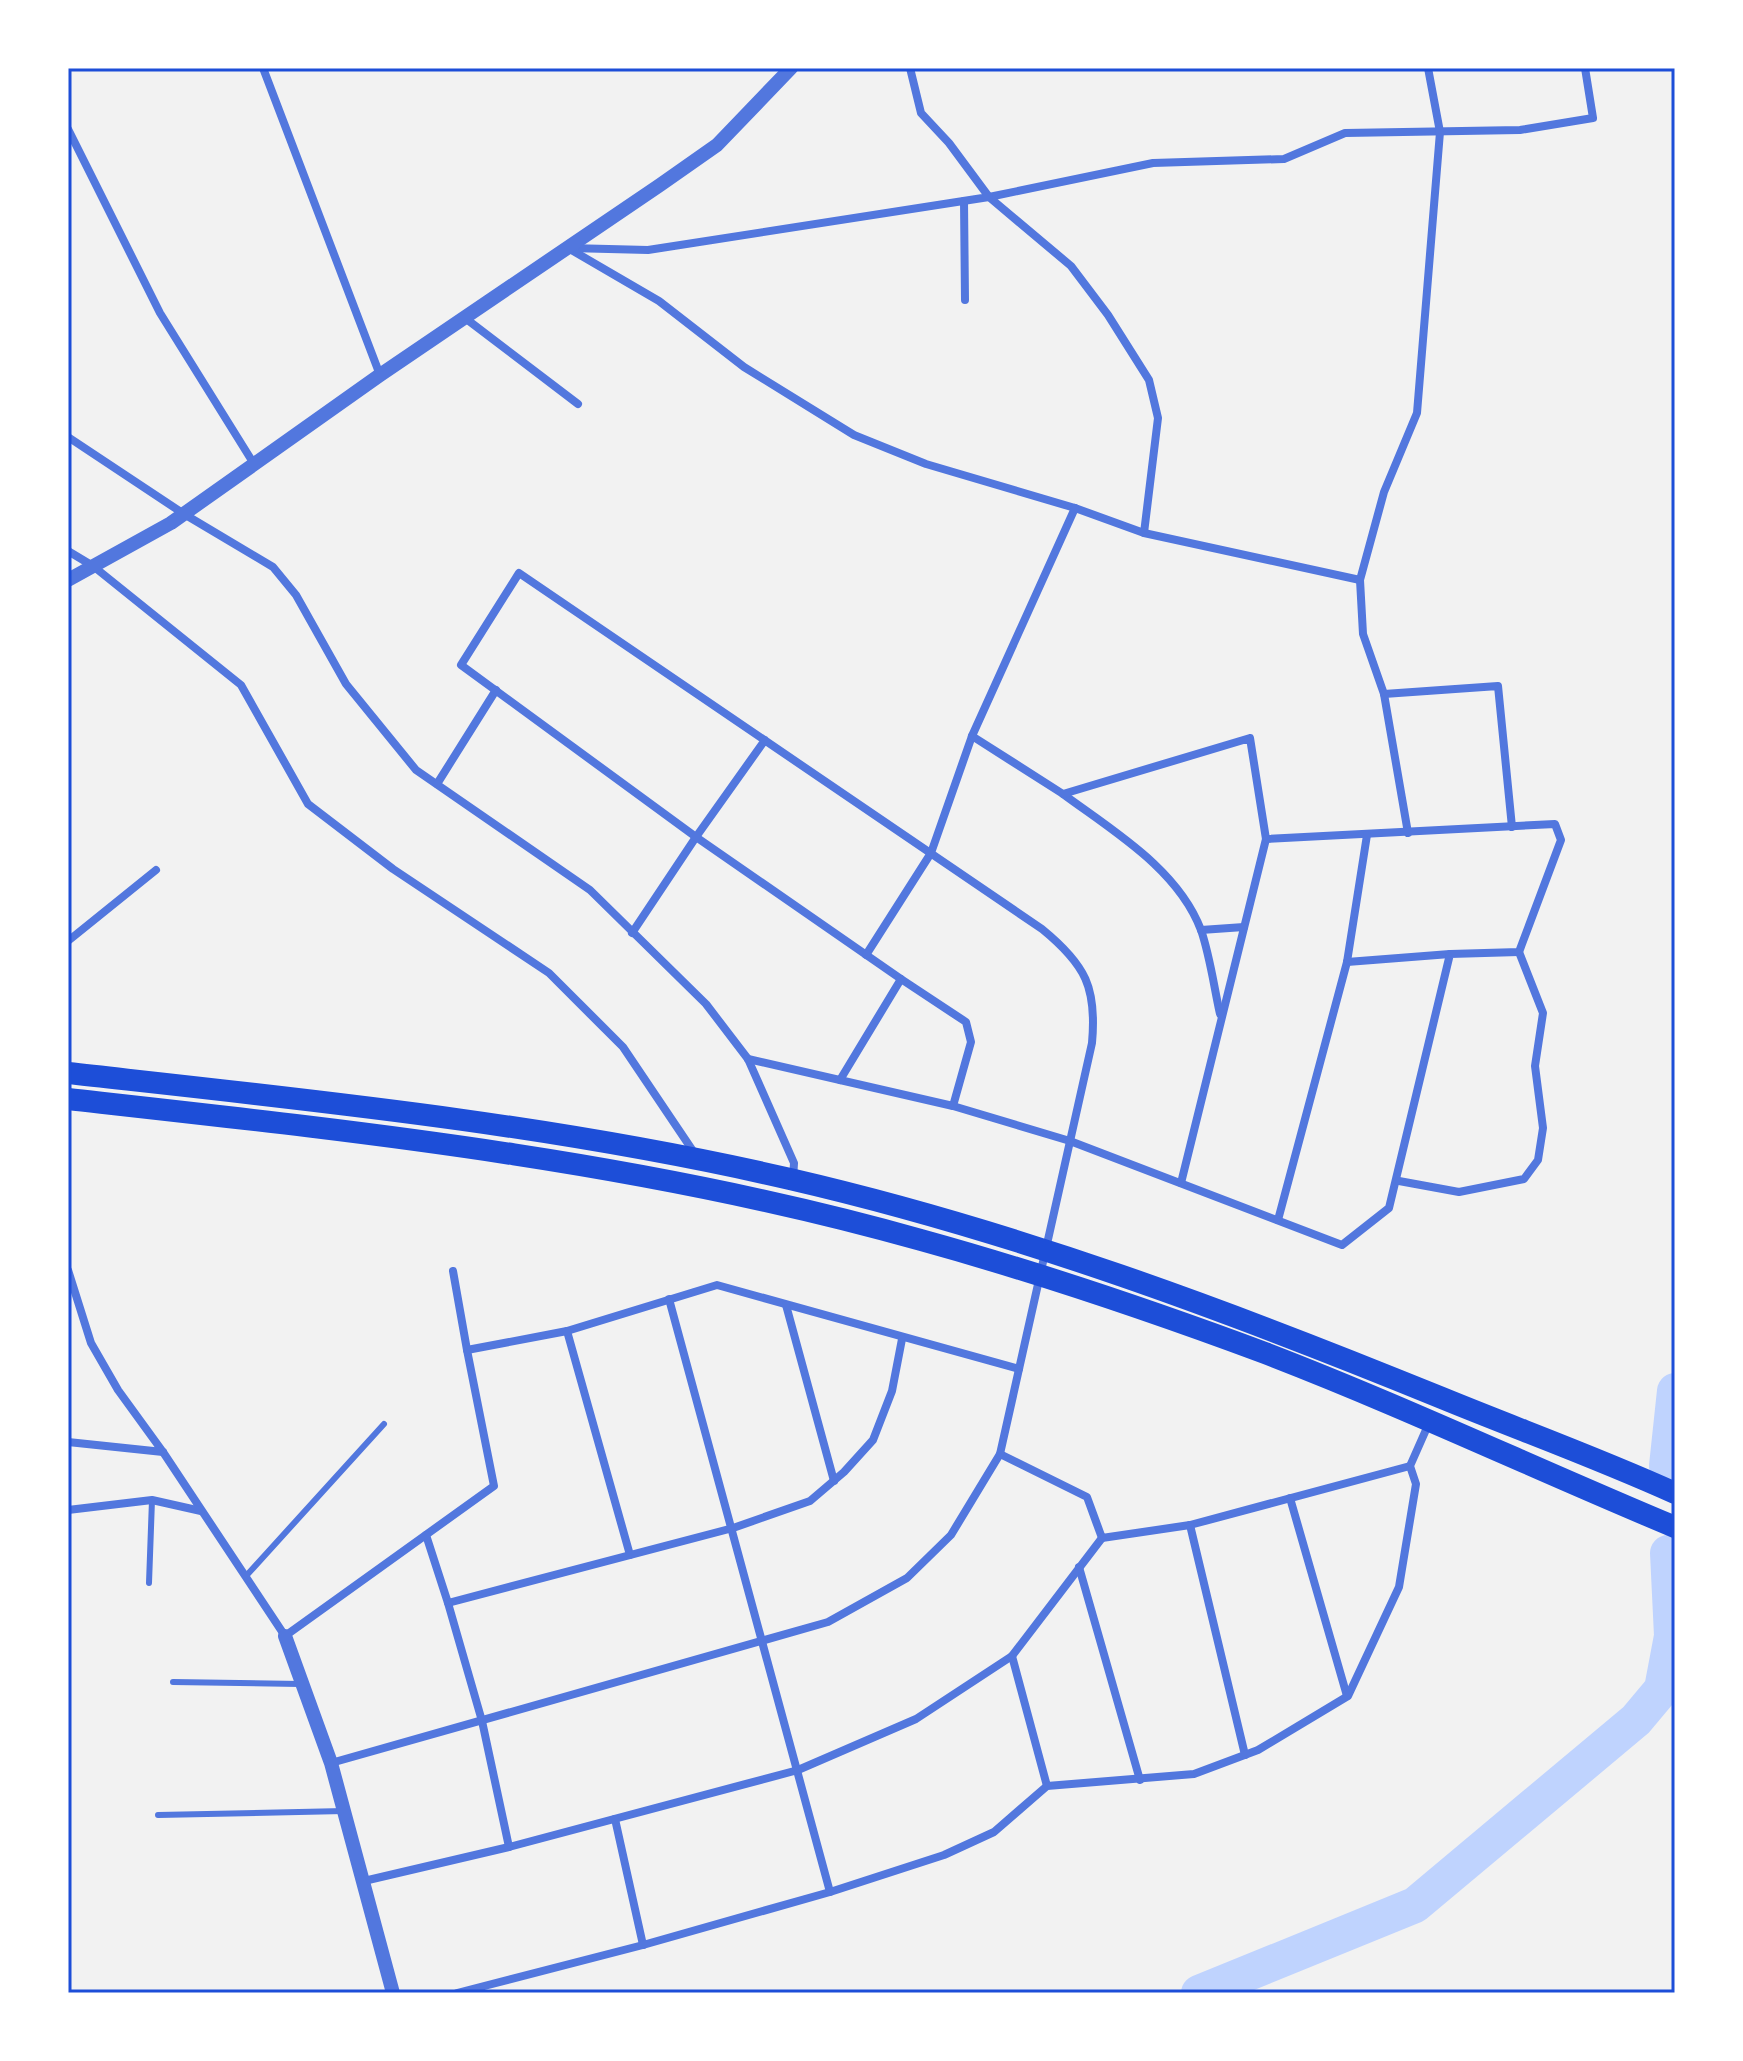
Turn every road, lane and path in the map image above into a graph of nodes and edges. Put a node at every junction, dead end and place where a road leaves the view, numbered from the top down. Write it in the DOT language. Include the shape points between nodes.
graph roads {
  1 [pos="263,68"];
  2 [pos="791,68"];
  3 [pos="910,68"];
  4 [pos="1428,68"];
  5 [pos="1585,68"];
  6 [pos="68,129"];
  7 [pos="1440,132"];
  8 [pos="989,197"];
  9 [pos="964,201"];
  10 [pos="568,248"];
  11 [pos="965,300"];
  12 [pos="465,318"];
  13 [pos="380,375"];
  14 [pos="578,404"];
  15 [pos="68,437"];
  16 [pos="254,464"];
  17 [pos="1075,508"];
  18 [pos="184,514"];
  19 [pos="1144,533"];
  20 [pos="68,551"];
  21 [pos="93,566"];
  22 [pos="68,580"];
  23 [pos="1360,580"];
  24 [pos="496,690"];
  25 [pos="1384,694"];
  26 [pos="972,736"];
  27 [pos="765,740"];
  28 [pos="437,784"];
  29 [pos="1063,794"];
  30 [pos="1512,827"];
  31 [pos="1408,833"];
  32 [pos="1367,835"];
  33 [pos="696,837"];
  34 [pos="1266,839"];
  35 [pos="931,853"];
  36 [pos="156,870"];
  37 [pos="1244,927"];
  38 [pos="1201,930"];
  39 [pos="632,933"];
  40 [pos="68,941"];
  41 [pos="1519,952"];
  42 [pos="1450,954"];
  43 [pos="866,955"];
  44 [pos="1347,962"];
  45 [pos="901,979"];
  46 [pos="1221,1019"];
  47 [pos="748,1059"];
  48 [pos="68,1073"];
  49 [pos="840,1080"];
  50 [pos="68,1099"];
  51 [pos="953,1106"];
  52 [pos="1070,1141"];
  53 [pos="698,1159"];
  54 [pos="793,1179"];
  55 [pos="1399,1181"];
  56 [pos="1181,1183"];
  57 [pos="1278,1220"];
  58 [pos="1044,1248"];
  59 [pos="68,1270"];
  60 [pos="453,1271"];
  61 [pos="1039,1275"];
  62 [pos="669,1299"];
  63 [pos="786,1305"];
  64 [pos="567,1331"];
  65 [pos="902,1339"];
  66 [pos="467,1350"];
  67 [pos="1019,1369"];
  68 [pos="1430,1422"];
  69 [pos="384,1424"];
  70 [pos="68,1442"];
  71 [pos="163,1452"];
  72 [pos="1000,1454"];
  73 [pos="1410,1466"];
  74 [pos="834,1481"];
  75 [pos="1675,1493"];
  76 [pos="1290,1498"];
  77 [pos="152,1500"];
  78 [pos="68,1510"];
  79 [pos="201,1511"];
  80 [pos="1190,1525"];
  81 [pos="1675,1527"];
  82 [pos="733,1528"];
  83 [pos="426,1535"];
  84 [pos="1102,1538"];
  85 [pos="630,1555"];
  86 [pos="1079,1567"];
  87 [pos="246,1576"];
  88 [pos="149,1583"];
  89 [pos="448,1603"];
  90 [pos="285,1636"];
  91 [pos="765,1642"];
  92 [pos="1012,1656"];
  93 [pos="173,1682"];
  94 [pos="303,1684"];
  95 [pos="1348,1696"];
  96 [pos="482,1721"];
  97 [pos="1245,1755"];
  98 [pos="331,1763"];
  99 [pos="798,1770"];
  100 [pos="1140,1780"];
  101 [pos="1047,1786"];
  102 [pos="344,1811"];
  103 [pos="158,1815"];
  104 [pos="615,1819"];
  105 [pos="509,1847"];
  106 [pos="364,1881"];
  107 [pos="830,1892"];
  108 [pos="643,1945"];
  109 [pos="393,1993"];
  110 [pos="457,1993"];
  1 -- 13 [label="street"];
  2 -- 10 [label="street" via="717,145"];
  3 -- 8 [label="street" via="921,113"];
  4 -- 7 [label="street"];
  5 -- 7 [label="street" via="1593,118 1520,130"];
  6 -- 16 [label="street" via="160,313"];
  7 -- 8 [label="street" via="1345,133 1284,159 1153,163"];
  7 -- 23 [label="street" via="1417,413 1384,492"];
  8 -- 9 [label="street"];
  8 -- 19 [label="street" via="1071,266 1149,380 1158,418"];
  9 -- 10 [label="street" via="648,250"];
  9 -- 11 [label="street"];
  10 -- 12 [label="street"];
  10 -- 17 [label="street" via="659,301 744,367 854,435 926,464"];
  12 -- 13 [label="street"];
  12 -- 14 [label="street"];
  13 -- 16 [label="street"];
  15 -- 18 [label="street"];
  16 -- 18 [label="street"];
  17 -- 19 [label="street"];
  17 -- 26 [label="street"];
  18 -- 21 [label="street"];
  18 -- 28 [label="street" via="273,567 296,595 346,684 416,770"];
  19 -- 23 [label="street"];
  20 -- 21 [label="street"];
  21 -- 22 [label="street"];
  21 -- 53 [label="street" via="241,685 308,804 393,869 549,973 623,1047"];
  23 -- 25 [label="street" via="1363,634"];
  24 -- 27 [label="street" via="461,665 519,573"];
  24 -- 28 [label="street"];
  24 -- 33 [label="street"];
  25 -- 30 [label="street" via="1498,686"];
  25 -- 31 [label="street"];
  26 -- 29 [label="street"];
  26 -- 35 [label="street"];
  27 -- 33 [label="street"];
  27 -- 35 [label="street"];
  28 -- 39 [label="street" via="590,890"];
  29 -- 34 [label="street" via="1250,738"];
  29 -- 38 [label="street" via="1140,852 1182,892"];
  30 -- 31 [label="street"];
  30 -- 41 [label="street" via="1555,824 1561,840"];
  31 -- 32 [label="street"];
  32 -- 34 [label="street"];
  32 -- 44 [label="street"];
  33 -- 39 [label="street"];
  33 -- 43 [label="street"];
  34 -- 37 [label="street"];
  35 -- 43 [label="street"];
  35 -- 52 [label="street" via="1065,947 1083,972 1095,1013"];
  36 -- 40 [label="street"];
  37 -- 38 [label="street"];
  37 -- 46 [label="street"];
  38 -- 46 [label="street"];
  39 -- 47 [label="street" via="706,1004"];
  41 -- 42 [label="street"];
  41 -- 55 [label="street" via="1543,1013 1535,1066 1543,1128 1538,1160 1524,1179 1459,1192"];
  42 -- 44 [label="street"];
  42 -- 55 [label="street"];
  43 -- 45 [label="street"];
  44 -- 57 [label="street"];
  45 -- 49 [label="street"];
  45 -- 51 [label="street" via="966,1022 971,1042"];
  46 -- 56 [label="street"];
  47 -- 49 [label="street"];
  47 -- 54 [label="street" via="794,1163"];
  48 -- 53 [label="highway" via="436,1113"];
  49 -- 51 [label="street"];
  50 -- 61 [label="highway" via="439,1141 592,1165 794,1208"];
  51 -- 52 [label="street"];
  52 -- 56 [label="street"];
  52 -- 58 [label="street"];
  53 -- 54 [label="highway"];
  54 -- 58 [label="highway"];
  55 -- 57 [label="street" via="1389,1208 1342,1245"];
  56 -- 57 [label="street"];
  58 -- 61 [label="street"];
  58 -- 75 [label="highway" via="1276,1330"];
  59 -- 71 [label="street" via="91,1343"];
  60 -- 66 [label="street"];
  61 -- 67 [label="street"];
  61 -- 68 [label="highway" via="1267,1354"];
  62 -- 63 [label="street" via="717,1285"];
  62 -- 64 [label="street"];
  62 -- 82 [label="street"];
  63 -- 65 [label="street"];
  63 -- 74 [label="street"];
  64 -- 66 [label="street"];
  64 -- 85 [label="street"];
  65 -- 67 [label="street"];
  65 -- 74 [label="street" via="892,1391 873,1440"];
  66 -- 83 [label="street" via="494,1486"];
  67 -- 72 [label="street"];
  68 -- 73 [label="street"];
  68 -- 81 [label="highway"];
  69 -- 87 [label="lane"];
  70 -- 71 [label="street"];
  71 -- 79 [label="street"];
  72 -- 84 [label="street" via="1087,1497"];
  72 -- 91 [label="street" via="951,1535 907,1578 828,1622"];
  73 -- 76 [label="street"];
  73 -- 95 [label="street" via="1416,1484 1399,1587"];
  74 -- 82 [label="street" via="810,1501"];
  76 -- 80 [label="street"];
  76 -- 95 [label="street"];
  77 -- 78 [label="street"];
  77 -- 79 [label="street"];
  77 -- 88 [label="lane"];
  79 -- 87 [label="street"];
  80 -- 84 [label="street"];
  80 -- 97 [label="street"];
  82 -- 85 [label="street"];
  82 -- 91 [label="street"];
  83 -- 89 [label="street"];
  83 -- 90 [label="street"];
  84 -- 86 [label="street"];
  85 -- 89 [label="street"];
  86 -- 92 [label="street"];
  86 -- 100 [label="street"];
  87 -- 90 [label="street"];
  89 -- 96 [label="street"];
  90 -- 94 [label="street"];
  91 -- 96 [label="street"];
  91 -- 99 [label="street"];
  92 -- 99 [label="street" via="916,1719"];
  92 -- 101 [label="street"];
  93 -- 94 [label="lane"];
  94 -- 98 [label="street"];
  95 -- 97 [label="street"];
  96 -- 98 [label="street"];
  96 -- 105 [label="street"];
  97 -- 100 [label="street" via="1194,1774"];
  98 -- 102 [label="street"];
  99 -- 104 [label="street"];
  99 -- 107 [label="street"];
  100 -- 101 [label="street"];
  101 -- 107 [label="street" via="994,1832 944,1855"];
  102 -- 103 [label="lane"];
  102 -- 106 [label="street"];
  104 -- 105 [label="street"];
  104 -- 108 [label="street"];
  105 -- 106 [label="street"];
  106 -- 109 [label="street"];
  107 -- 108 [label="street"];
  108 -- 110 [label="street"];
}
